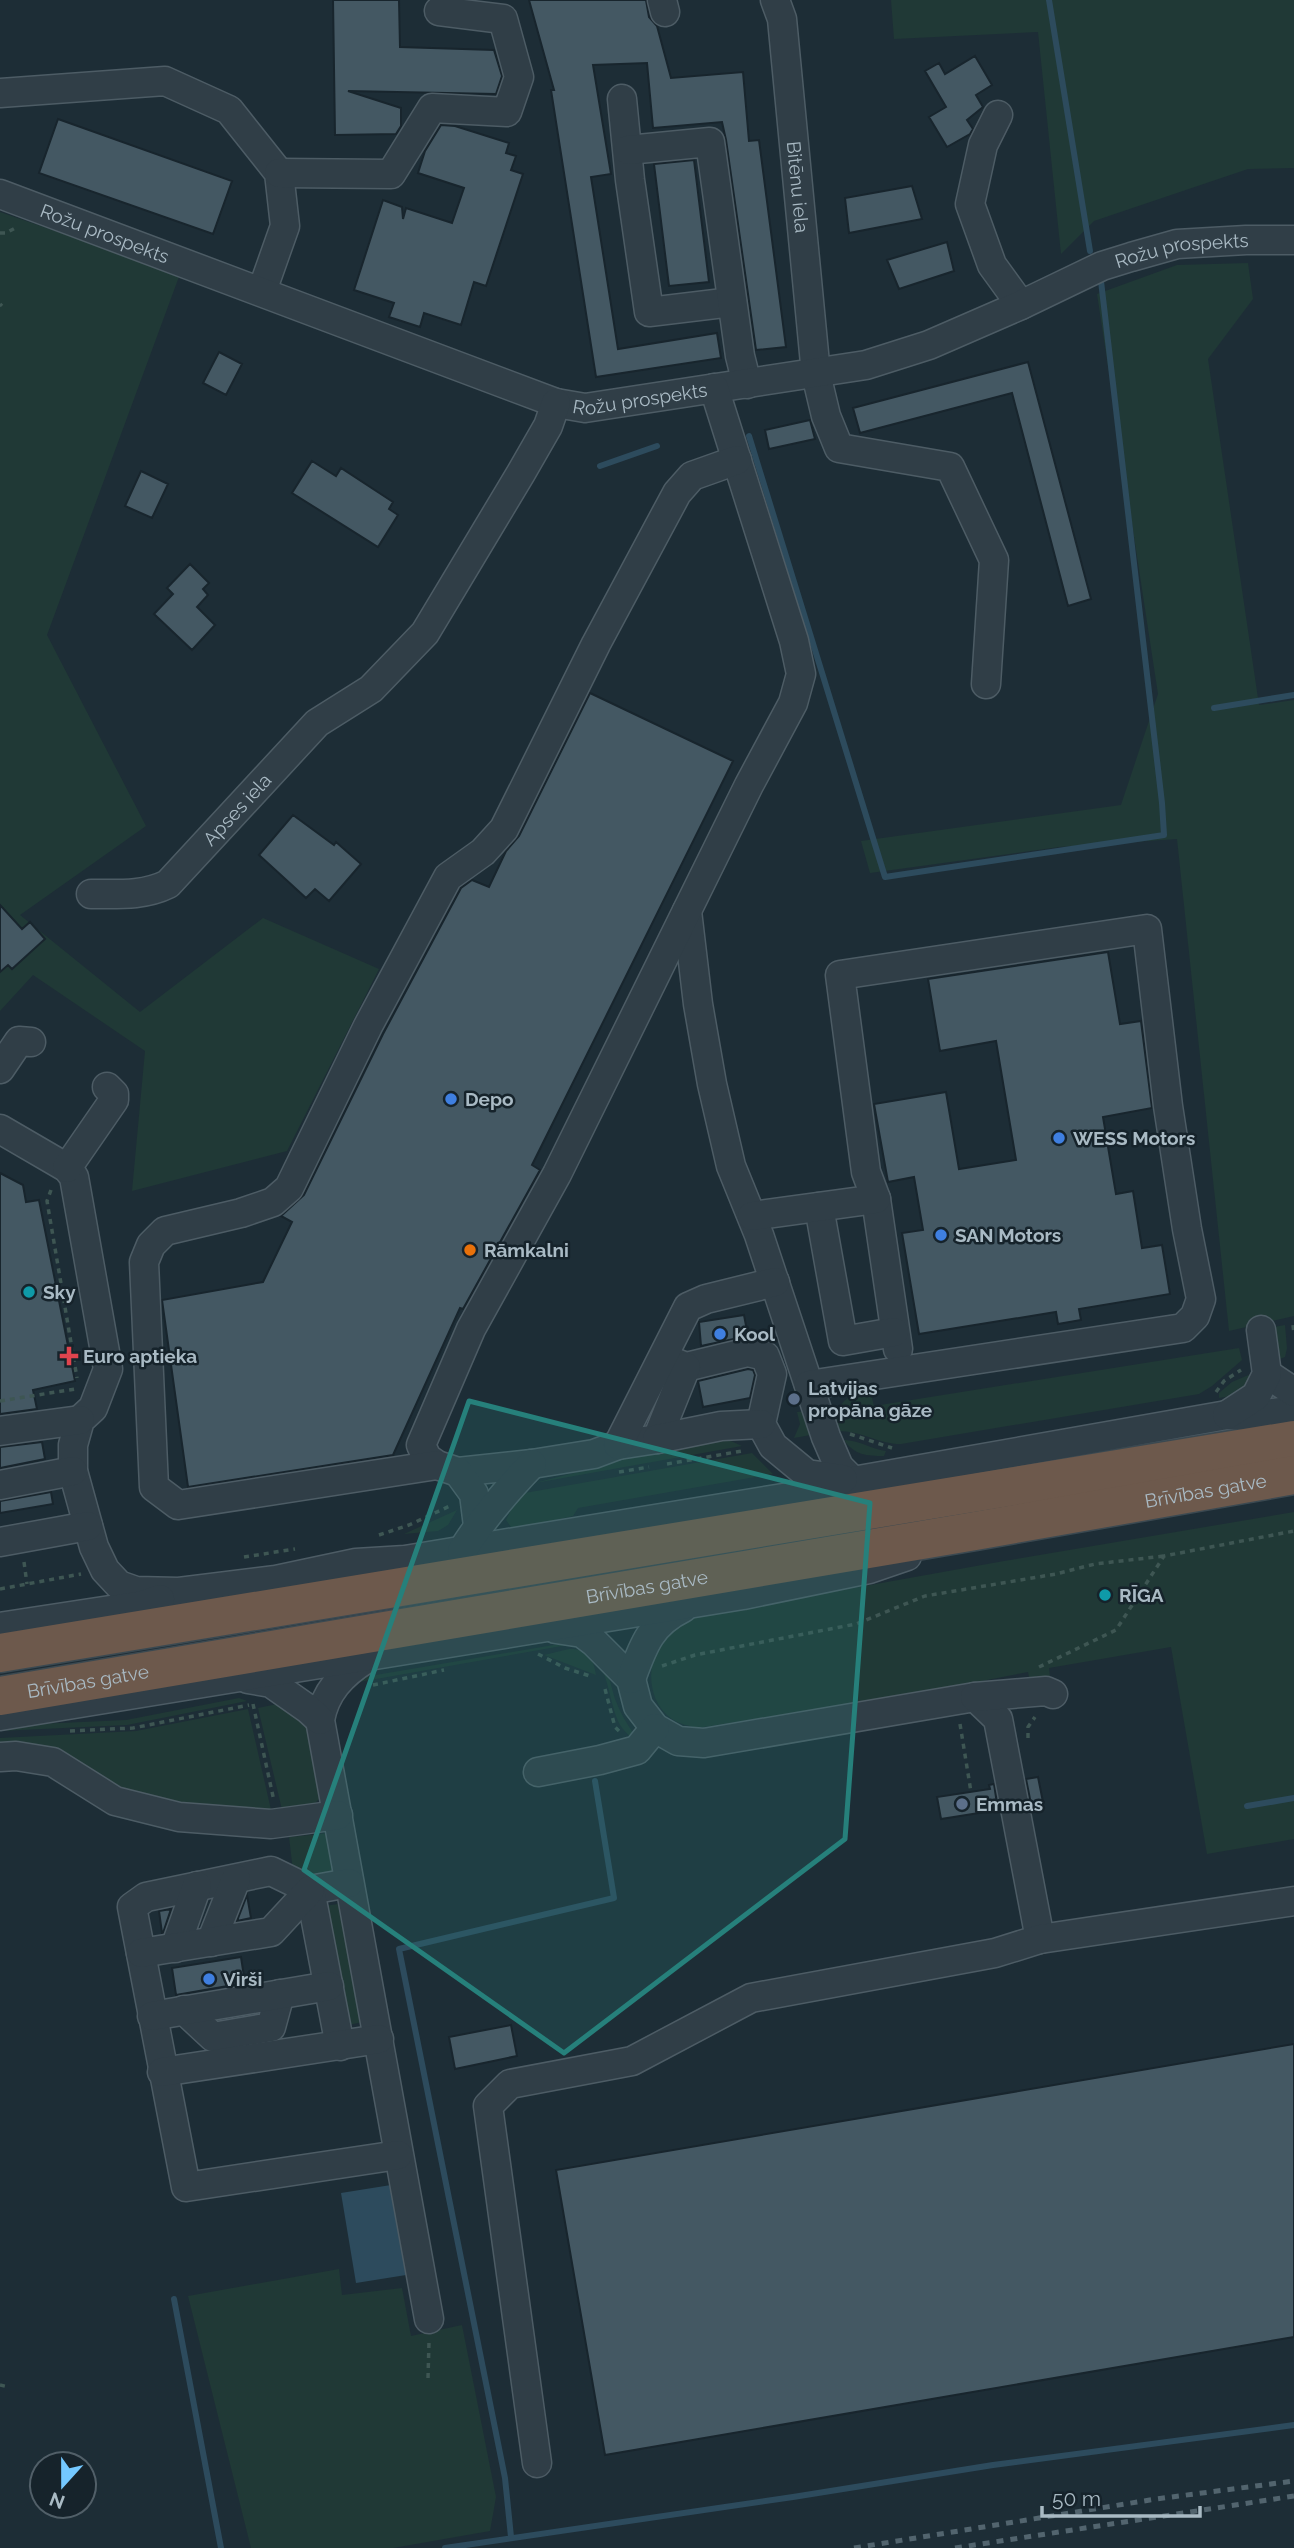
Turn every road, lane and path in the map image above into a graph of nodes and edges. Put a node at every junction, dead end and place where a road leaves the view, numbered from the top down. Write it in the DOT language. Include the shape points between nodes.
graph roads {
  1 [pos="775,0"];
  2 [pos="439,10"];
  3 [pos="0,93"];
  4 [pos="622,99"];
  5 [pos="998,116"];
  6 [pos="628,150"];
  7 [pos="279,173"];
  8 [pos="0,194"];
  9 [pos="1294,240"];
  10 [pos="262,291"];
  11 [pos="732,302"];
  12 [pos="1021,305"];
  13 [pos="816,374"];
  14 [pos="747,384"];
  15 [pos="714,388"];
  16 [pos="556,403"];
  17 [pos="737,460"];
  18 [pos="986,684"];
  19 [pos="91,894"];
  20 [pos="687,911"];
  21 [pos="31,1042"];
  22 [pos="0,1069"];
  23 [pos="107,1087"];
  24 [pos="0,1129"];
  25 [pos="67,1168"];
  26 [pos="876,1199"];
  27 [pos="819,1207"];
  28 [pos="752,1216"];
  29 [pos="775,1282"];
  30 [pos="1293,1325"];
  31 [pos="1261,1330"];
  32 [pos="894,1332"];
  33 [pos="1294,1334"];
  34 [pos="674,1362"];
  35 [pos="1266,1369"];
  36 [pos="902,1370"];
  37 [pos="809,1385"];
  38 [pos="1294,1392"];
  39 [pos="0,1401"];
  40 [pos="1217,1406"];
  41 [pos="1294,1410"];
  42 [pos="80,1420"];
  43 [pos="0,1431"];
  44 [pos="767,1435"];
  45 [pos="826,1437"];
  46 [pos="1294,1440"];
  47 [pos="618,1445"];
  48 [pos="898,1449"];
  49 [pos="661,1452"];
  50 [pos="533,1464"];
  51 [pos="650,1467"];
  52 [pos="447,1468"];
  53 [pos="73,1471"];
  54 [pos="609,1474"];
  55 [pos="1294,1475"];
  56 [pos="853,1481"];
  57 [pos="0,1485"];
  58 [pos="461,1501"];
  59 [pos="88,1526"];
  60 [pos="478,1526"];
  61 [pos="975,1531"];
  62 [pos="1294,1531"];
  63 [pos="371,1536"];
  64 [pos="0,1542"];
  65 [pos="302,1548"];
  66 [pos="462,1551"];
  67 [pos="1164,1556"];
  68 [pos="233,1559"];
  69 [pos="105,1570"];
  70 [pos="0,1589"];
  71 [pos="179,1592"];
  72 [pos="692,1603"];
  73 [pos="0,1627"];
  74 [pos="542,1641"];
  75 [pos="0,1653"];
  76 [pos="368,1657"];
  77 [pos="1028,1672"];
  78 [pos="234,1678"];
  79 [pos="596,1678"];
  80 [pos="631,1681"];
  81 [pos="1053,1694"];
  82 [pos="0,1696"];
  83 [pos="975,1697"];
  84 [pos="253,1704"];
  85 [pos="0,1716"];
  86 [pos="320,1720"];
  87 [pos="960,1724"];
  88 [pos="655,1728"];
  89 [pos="1028,1741"];
  90 [pos="0,1757"];
  91 [pos="538,1772"];
  92 [pos="971,1792"];
  93 [pos="338,1815"];
  94 [pos="279,1823"];
  95 [pos="236,1879"];
  96 [pos="349,1883"];
  97 [pos="197,1886"];
  98 [pos="310,1890"];
  99 [pos="1294,1901"];
  100 [pos="1040,1938"];
  101 [pos="211,1942"];
  102 [pos="175,1948"];
  103 [pos="141,1953"];
  104 [pos="329,1986"];
  105 [pos="152,2016"];
  106 [pos="379,2039"];
  107 [pos="340,2046"];
  108 [pos="162,2072"];
  109 [pos="398,2155"];
  110 [pos="429,2319"];
  111 [pos="428,2378"];
  112 [pos="0,2385"];
  113 [pos="9,2387"];
  114 [pos="537,2463"];
  1 -- 13 [label="street, Bitēnu iela" via="782,19"];
  2 -- 7 [label="street" via="503,19 519,77 507,112 432,108 391,174"];
  3 -- 7 [label="street" via="165,81 229,110"];
  4 -- 6 [label="street"];
  5 -- 12 [label="street" via="983,145 970,204 992,265"];
  6 -- 11 [label="street" via="709,142"];
  6 -- 11 [label="street" via="649,313"];
  7 -- 10 [label="street" via="285,226"];
  8 -- 10 [label="street, Rožu prospekts"];
  9 -- 12 [label="street, Rožu prospekts" via="1177,244 1101,266"];
  10 -- 16 [label="street, Rožu prospekts"];
  11 -- 14 [label="street"];
  12 -- 13 [label="street, Rožu prospekts" via="929,345 866,365"];
  13 -- 14 [label="street, Rožu prospekts"];
  13 -- 18 [label="street, Bitēnu iela" via="839,448 950,467 994,560"];
  14 -- 15 [label="street, Rožu prospekts"];
  15 -- 16 [label="street, Rožu prospekts" via="585,408"];
  15 -- 17 [label="street"];
  16 -- 19 [label="street, Apses iela" via="548,426 425,633 371,689 317,723 168,884 130,895"];
  17 -- 20 [label="street" via="801,674 793,704"];
  17 -- 52 [label="street" via="692,477 677,493 503,829 483,852 448,877 289,1188 273,1202 165,1231 151,1245 144,1262 154,1487 178,1505"];
  20 -- 28 [label="street" via="712,1084 731,1166"];
  20 -- 52 [label="street" via="557,1174 471,1329 421,1445 427,1458"];
  21 -- 22 [label="street" via="19,1041"];
  23 -- 25 [label="street" via="114,1100 83,1137"];
  24 -- 25 [label="street"];
  25 -- 39 [label="path" via="47,1201 79,1389"];
  25 -- 42 [label="street" via="74,1177 107,1369 93,1408"];
  26 -- 27 [label="street"];
  26 -- 32 [label="street"];
  26 -- 36 [label="street" via="866,1172 840,975 1147,929 1168,1106 1201,1299 1195,1316 1183,1328"];
  27 -- 28 [label="street"];
  27 -- 32 [label="street" via="842,1341"];
  28 -- 29 [label="street"];
  29 -- 34 [label="street" via="688,1307"];
  29 -- 37 [label="street"];
  30 -- 33 [label="path"];
  31 -- 35 [label="street"];
  32 -- 36 [label="street"];
  34 -- 44 [label="street" via="748,1352 765,1356 772,1374"];
  34 -- 47 [label="street"];
  34 -- 49 [label="street"];
  35 -- 38 [label="street"];
  35 -- 40 [label="street" via="1256,1396"];
  35 -- 40 [label="path" via="1235,1372 1215,1393"];
  36 -- 37 [label="street"];
  37 -- 45 [label="street"];
  40 -- 41 [label="street" via="1252,1416"];
  40 -- 56 [label="street"];
  42 -- 43 [label="street"];
  42 -- 53 [label="street" via="73,1445"];
  44 -- 49 [label="path"];
  44 -- 49 [label="street" via="721,1426"];
  44 -- 56 [label="street" via="807,1474"];
  45 -- 48 [label="path" via="853,1434"];
  45 -- 56 [label="street" via="839,1467"];
  46 -- 75 [label="highway, Brīvības gatve"];
  47 -- 49 [label="street"];
  47 -- 50 [label="street" via="594,1454"];
  50 -- 52 [label="street"];
  50 -- 60 [label="street"];
  51 -- 54 [label="path"];
  52 -- 60 [label="street" via="474,1494"];
  53 -- 57 [label="street"];
  53 -- 59 [label="street"];
  55 -- 61 [label="highway, Brīvības gatve"];
  56 -- 66 [label="street" via="814,1493"];
  58 -- 63 [label="path" via="409,1525"];
  59 -- 64 [label="street"];
  59 -- 69 [label="street"];
  60 -- 66 [label="street"];
  61 -- 72 [label="street" via="869,1569"];
  61 -- 82 [label="highway, Brīvības gatve"];
  62 -- 67 [label="path"];
  65 -- 68 [label="path"];
  66 -- 71 [label="street"];
  67 -- 77 [label="path" via="1116,1630"];
  67 -- 80 [label="path" via="925,1596 856,1624 695,1655"];
  69 -- 70 [label="path"];
  69 -- 71 [label="street" via="119,1585 136,1591"];
  71 -- 73 [label="street" via="143,1605"];
  72 -- 74 [label="street"];
  72 -- 80 [label="street" via="657,1626 644,1643"];
  74 -- 76 [label="street"];
  74 -- 79 [label="path" via="565,1668"];
  74 -- 80 [label="street" via="582,1633"];
  76 -- 78 [label="street"];
  76 -- 86 [label="street" via="340,1677 328,1694"];
  78 -- 85 [label="street"];
  78 -- 86 [label="street" via="271,1683"];
  80 -- 88 [label="street" via="638,1706"];
  81 -- 83 [label="street"];
  81 -- 89 [label="path" via="1052,1711 1033,1718"];
  83 -- 88 [label="street" via="704,1743 678,1741"];
  83 -- 100 [label="street" via="998,1719"];
  84 -- 94 [label="path"];
  86 -- 93 [label="street"];
  87 -- 92 [label="path"];
  88 -- 91 [label="street" via="637,1749"];
  90 -- 94 [label="street" via="53,1762 116,1801 179,1817"];
  93 -- 94 [label="street"];
  93 -- 96 [label="street"];
  95 -- 97 [label="street"];
  95 -- 98 [label="street" via="271,1871"];
  95 -- 101 [label="street"];
  96 -- 98 [label="street"];
  96 -- 106 [label="street"];
  97 -- 102 [label="street"];
  97 -- 103 [label="street" via="146,1897 132,1907"];
  98 -- 101 [label="street" via="271,1932"];
  98 -- 104 [label="street"];
  99 -- 100 [label="street"];
  100 -- 114 [label="street" via="995,1953 751,1998 632,2061 510,2084 488,2106"];
  101 -- 102 [label="street"];
  102 -- 103 [label="street"];
  103 -- 105 [label="street"];
  104 -- 105 [label="street"];
  104 -- 107 [label="street"];
  105 -- 108 [label="street"];
  106 -- 107 [label="street"];
  106 -- 109 [label="street"];
  107 -- 108 [label="street"];
  108 -- 109 [label="street" via="186,2188"];
  109 -- 110 [label="street"];
  110 -- 111 [label="path"];
  112 -- 113 [label="path"];
}
